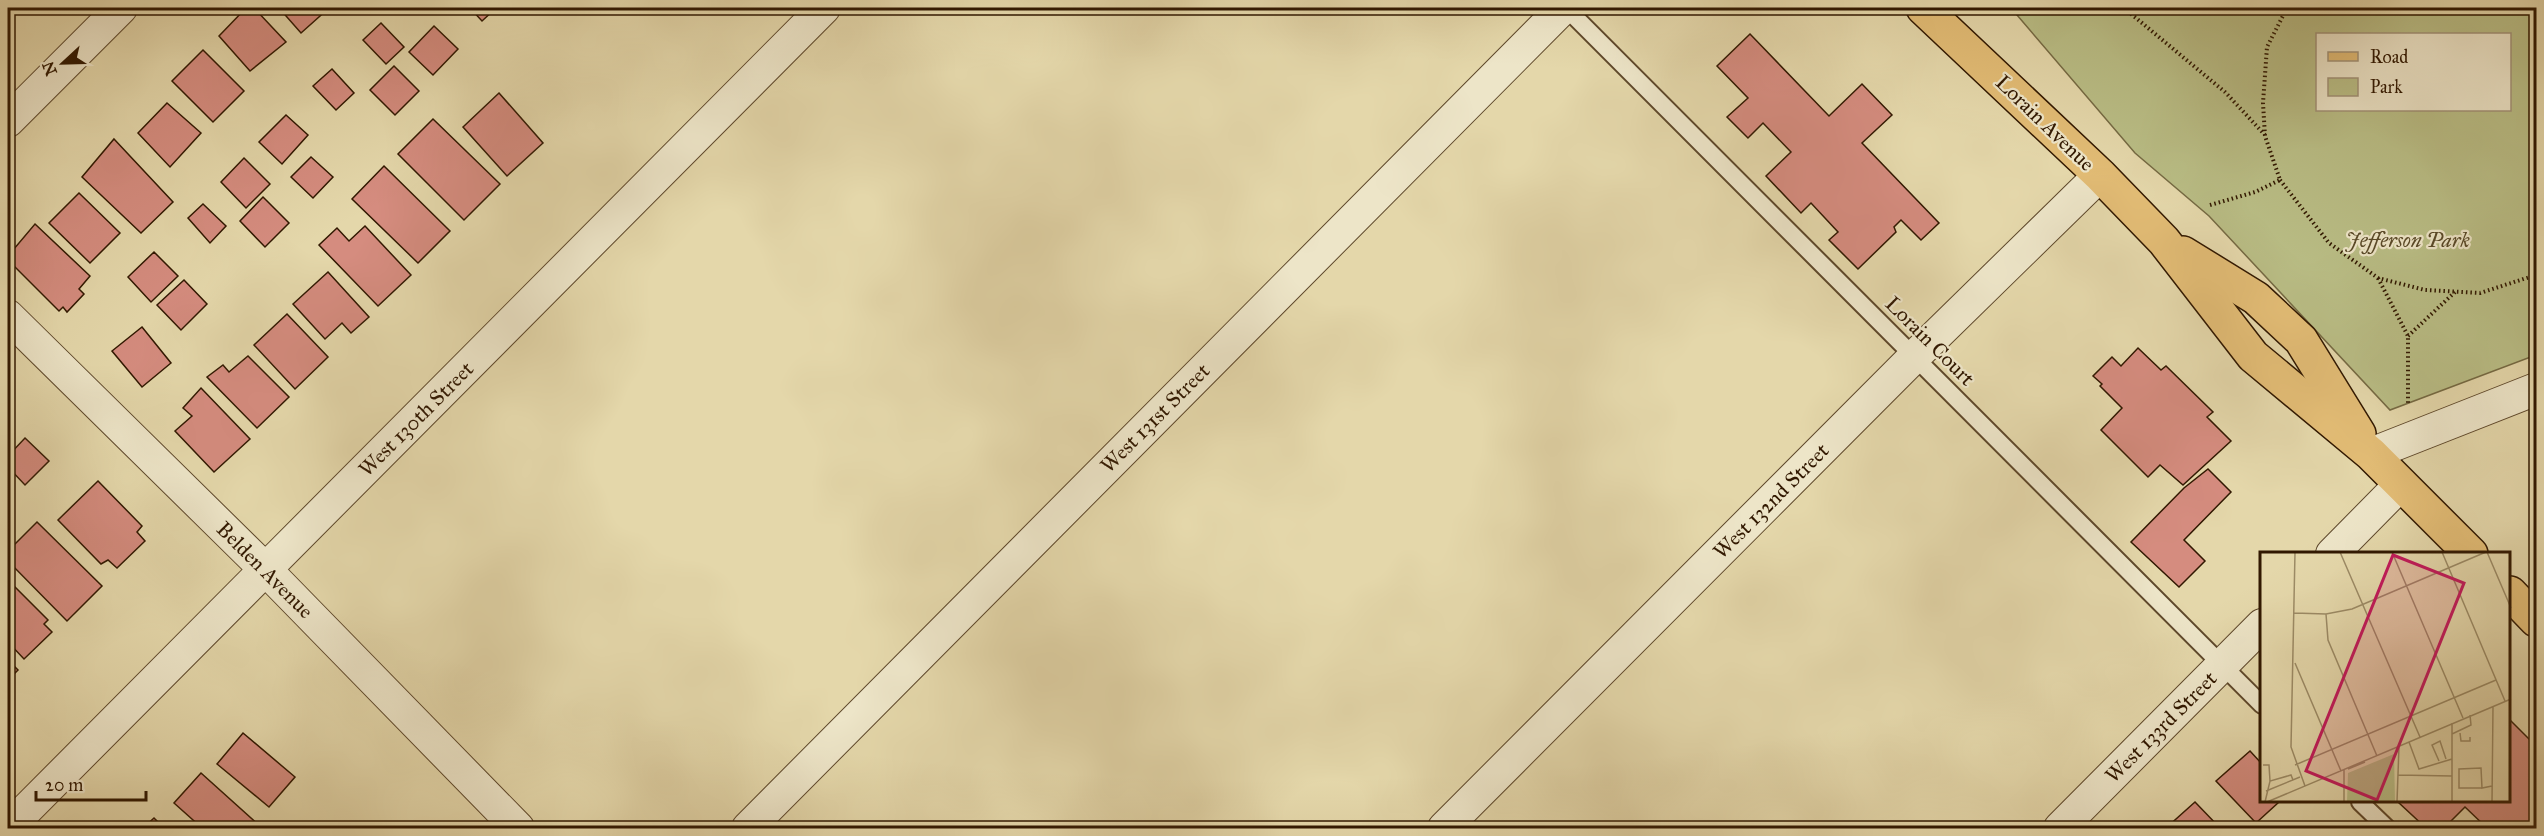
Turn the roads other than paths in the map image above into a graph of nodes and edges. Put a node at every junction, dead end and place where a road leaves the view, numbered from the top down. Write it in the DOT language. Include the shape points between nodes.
graph roads {
  1 [pos="121,8"];
  2 [pos="824,8"];
  3 [pos="1565,8"];
  4 [pos="1923,8"];
  5 [pos="8,121"];
  6 [pos="2100,176"];
  7 [pos="2164,241"];
  8 [pos="8,316"];
  9 [pos="1914,357"];
  10 [pos="2536,389"];
  11 [pos="2372,454"];
  12 [pos="2401,484"];
  13 [pos="2334,552"];
  14 [pos="2469,552"];
  15 [pos="266,570"];
  16 [pos="2511,594"];
  17 [pos="2536,620"];
  18 [pos="2260,627"];
  19 [pos="2222,665"];
  20 [pos="2260,703"];
  21 [pos="2362,803"];
  22 [pos="8,828"];
  23 [pos="518,828"];
  24 [pos="748,828"];
  25 [pos="1444,828"];
  26 [pos="2060,828"];
  27 [pos="2387,828"];
  1 -- 5 [label="street"];
  2 -- 15 [label="street, West 130th Street"];
  3 -- 9 [label="lane, Lorain Court"];
  3 -- 24 [label="street, West 131st Street"];
  4 -- 6 [label="main road, Lorain Avenue"];
  6 -- 7 [label="main road, Lorain Avenue"];
  6 -- 9 [label="street, West 132nd Street"];
  7 -- 11 [label="main road, Lorain Avenue" via="2253,356"];
  7 -- 11 [label="main road, Lorain Avenue" via="2256,298 2301,340"];
  8 -- 15 [label="street, Belden Avenue"];
  9 -- 19 [label="lane, Lorain Court"];
  9 -- 25 [label="street, West 132nd Street"];
  10 -- 11 [label="street"];
  11 -- 12 [label="main road, Lorain Avenue"];
  12 -- 13 [label="street"];
  12 -- 14 [label="main road, Lorain Avenue"];
  15 -- 22 [label="street, West 130th Street"];
  15 -- 23 [label="street, Belden Avenue"];
  16 -- 17 [label="main road"];
  18 -- 19 [label="street, West 133rd Street"];
  19 -- 20 [label="lane, Lorain Court"];
  19 -- 26 [label="street, West 133rd Street"];
  21 -- 27 [label="lane"];
}
